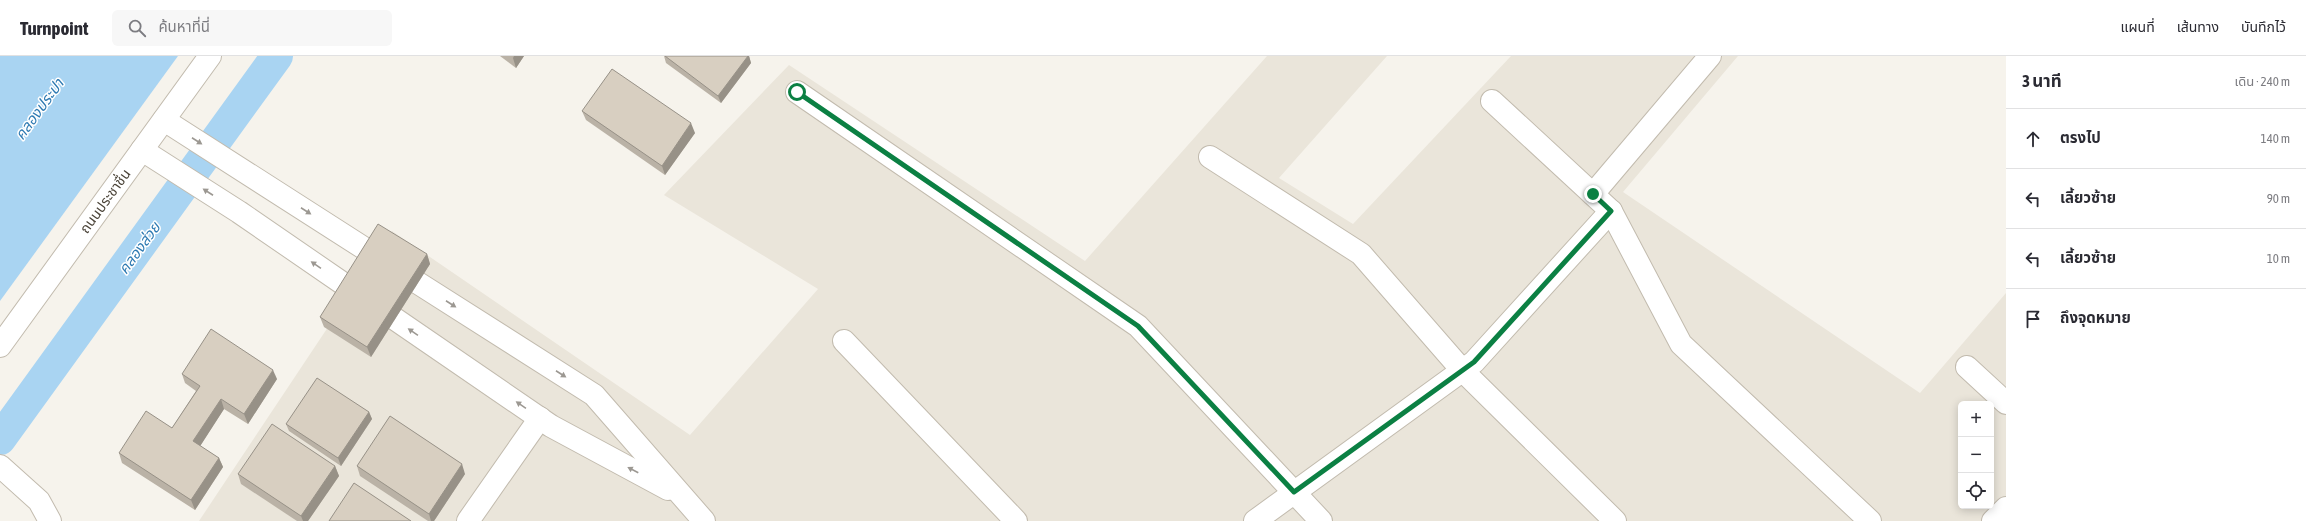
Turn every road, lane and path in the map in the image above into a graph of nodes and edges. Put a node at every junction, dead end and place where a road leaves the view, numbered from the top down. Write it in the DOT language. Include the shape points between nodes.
graph roads {
  1 [pos="210,56"];
  2 [pos="1710,56"];
  3 [pos="797,92"];
  4 [pos="1492,101"];
  5 [pos="164,120"];
  6 [pos="142,150"];
  7 [pos="1210,157"];
  8 [pos="1593,194"];
  9 [pos="1611,211"];
  10 [pos="370,252"];
  11 [pos="418,283"];
  12 [pos="348,287"];
  13 [pos="395,319"];
  14 [pos="844,341"];
  15 [pos="0,346"];
  16 [pos="1967,367"];
  17 [pos="1462,370"];
  18 [pos="2006,403"];
  19 [pos="540,418"];
  20 [pos="0,466"];
  21 [pos="1294,492"];
  22 [pos="680,495"];
  23 [pos="2006,508"];
  24 [pos="50,521"];
  25 [pos="468,521"];
  26 [pos="704,521"];
  27 [pos="1016,521"];
  28 [pos="1255,521"];
  29 [pos="1321,521"];
  30 [pos="1615,521"];
  31 [pos="1870,521"];
  32 [pos="1993,521"];
  1 -- 5 [label="street, ถนนประชาชื่น"];
  2 -- 8 [label="street"];
  3 -- 21 [label="street" via="1138,326"];
  4 -- 8 [label="street"];
  5 -- 6 [label="street, ถนนประชาชื่น"];
  5 -- 10 [label="street, one-way"];
  12 -- 6 [label="street, one-way" via="239,212"];
  6 -- 15 [label="street, ถนนประชาชื่น"];
  7 -- 17 [label="street" via="1361,254"];
  8 -- 9 [label="street"];
  9 -- 17 [label="street" via="1474,362"];
  9 -- 31 [label="street" via="1681,344"];
  11 -- 22 [label="street, one-way" via="594,395"];
  19 -- 13 [label="street, one-way"];
  14 -- 27 [label="street"];
  16 -- 18 [label="street"];
  17 -- 21 [label="street"];
  17 -- 30 [label="street"];
  22 -- 19 [label="street, one-way"];
  19 -- 25 [label="street"];
  20 -- 24 [label="street" via="40,501"];
  21 -- 28 [label="street"];
  21 -- 29 [label="street"];
  22 -- 26 [label="street"];
  23 -- 32 [label="street"];
}
